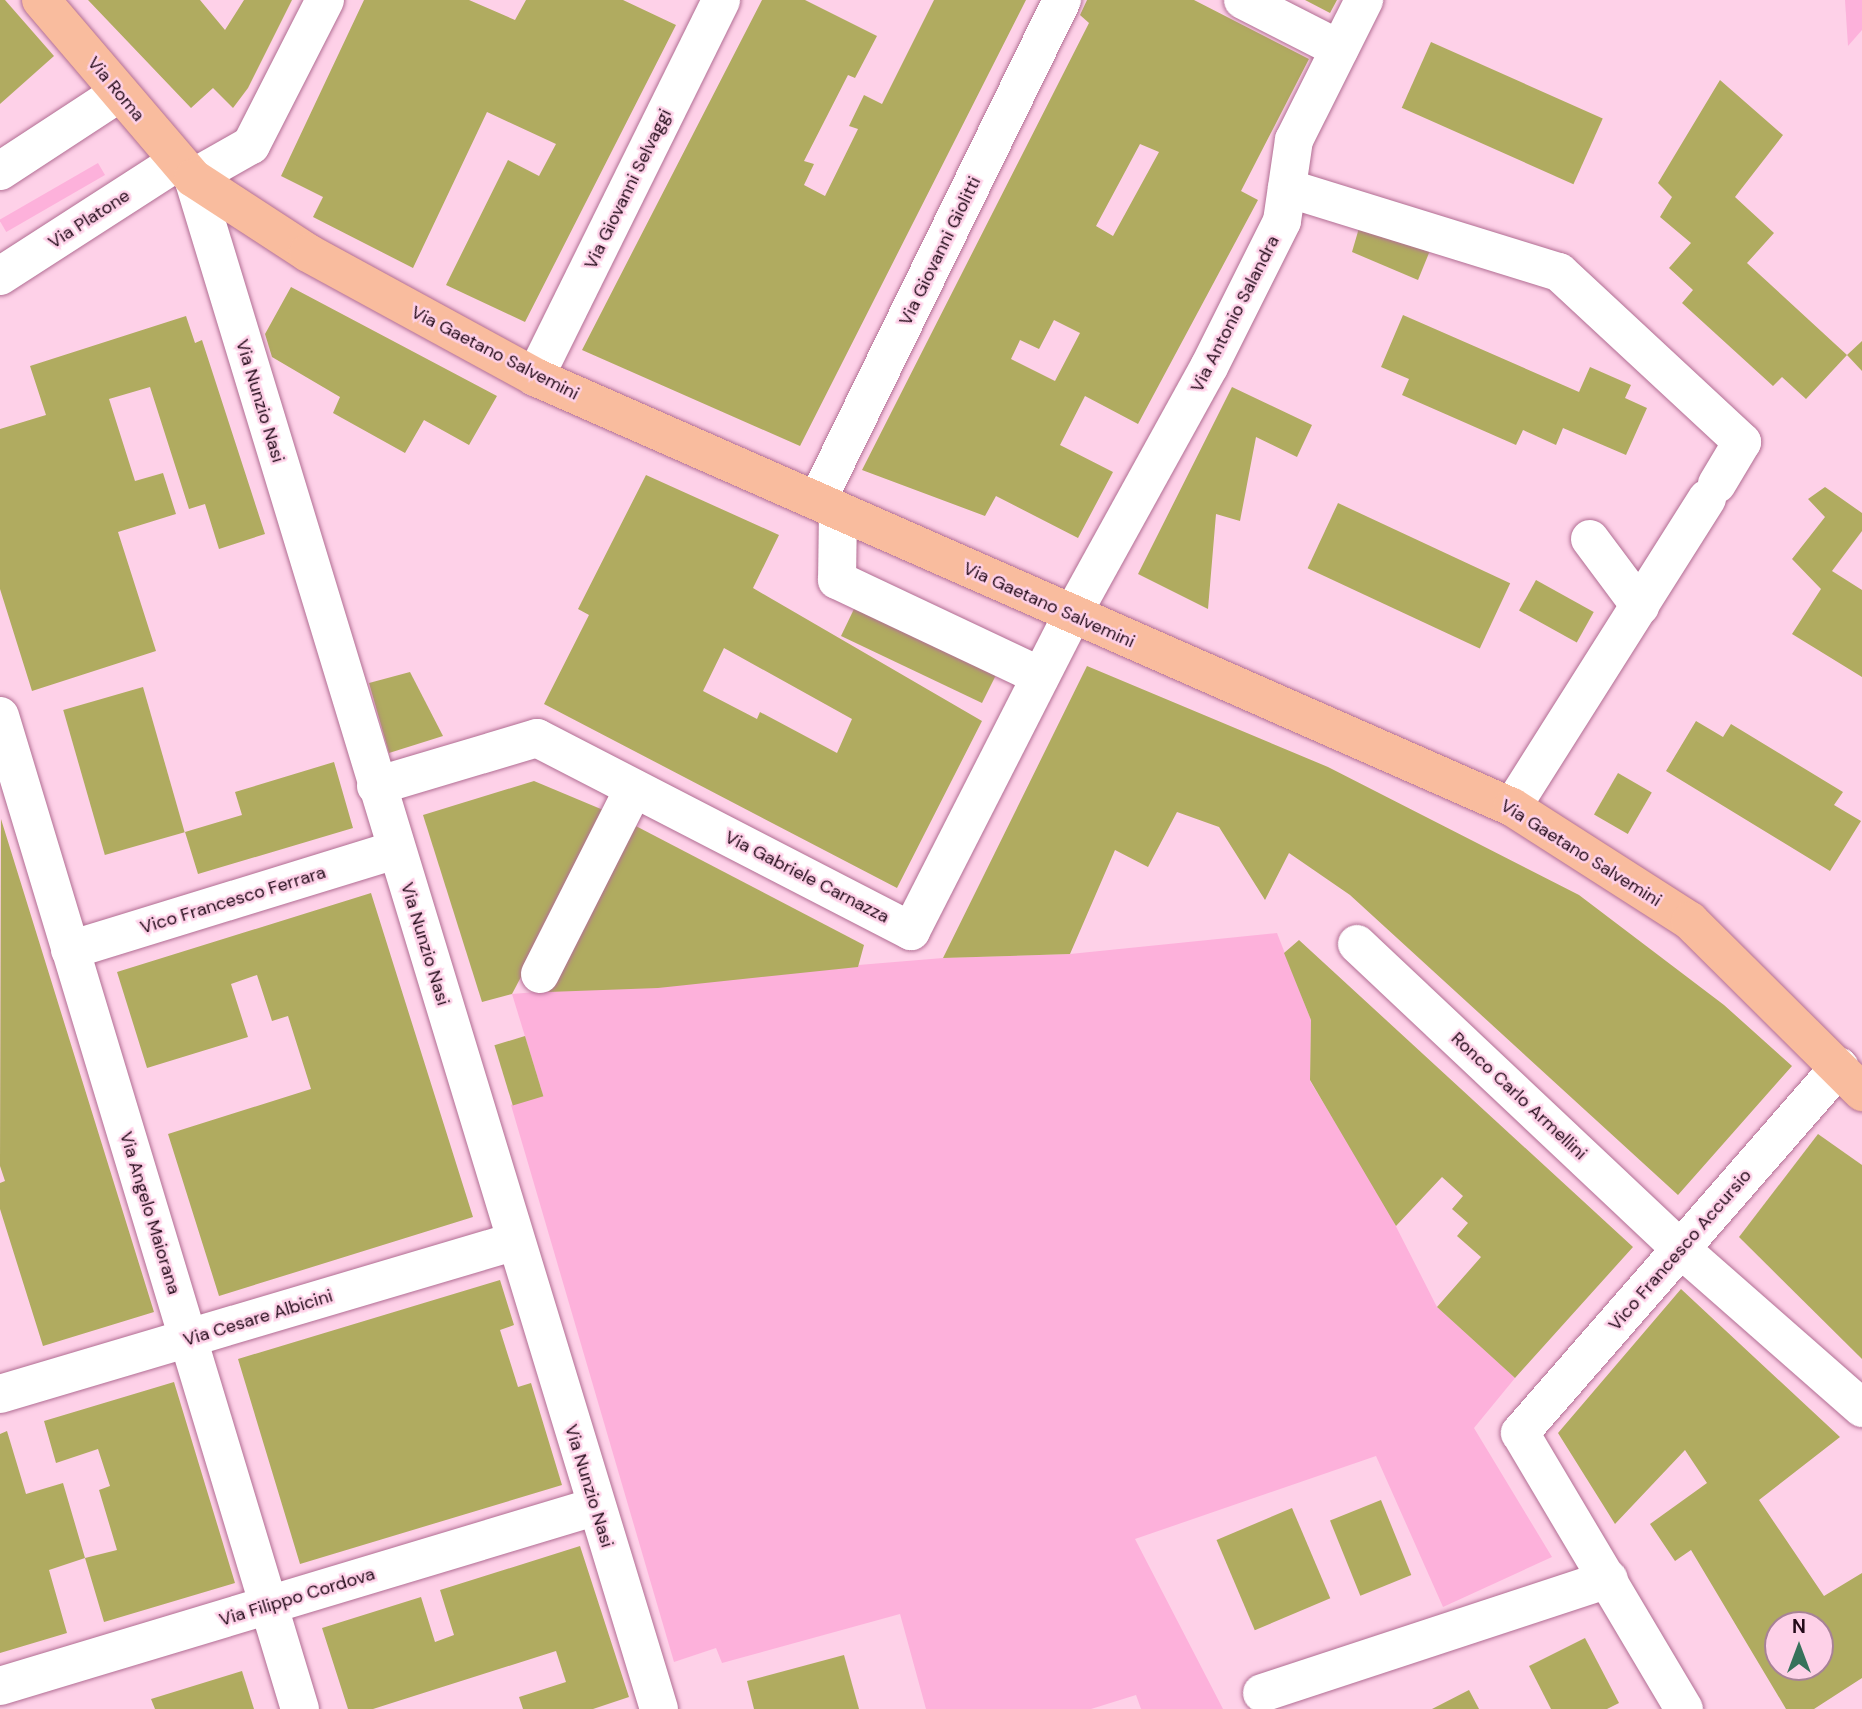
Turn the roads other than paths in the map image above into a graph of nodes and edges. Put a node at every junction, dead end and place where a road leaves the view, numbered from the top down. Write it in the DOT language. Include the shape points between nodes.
graph roads {
  1 [pos="41,0"];
  2 [pos="326,0"];
  3 [pos="721,0"];
  4 [pos="1062,0"];
  5 [pos="1243,0"];
  6 [pos="1364,0"];
  7 [pos="1339,49"];
  8 [pos="119,93"];
  9 [pos="185,170"];
  10 [pos="0,171"];
  11 [pos="1287,188"];
  12 [pos="0,276"];
  13 [pos="535,377"];
  14 [pos="828,506"];
  15 [pos="1590,539"];
  16 [pos="1640,606"];
  17 [pos="1072,615"];
  18 [pos="1040,676"];
  19 [pos="0,716"];
  20 [pos="376,786"];
  21 [pos="634,788"];
  22 [pos="1512,807"];
  23 [pos="396,849"];
  24 [pos="1357,944"];
  25 [pos="70,950"];
  26 [pos="540,974"];
  27 [pos="1850,1079"];
  28 [pos="516,1241"];
  29 [pos="1681,1249"];
  30 [pos="188,1339"];
  31 [pos="0,1394"];
  32 [pos="1862,1408"];
  33 [pos="594,1507"];
  34 [pos="1609,1579"];
  35 [pos="268,1606"];
  36 [pos="0,1686"];
  37 [pos="1262,1693"];
  38 [pos="300,1709"];
  39 [pos="659,1709"];
  40 [pos="1684,1709"];
  1 -- 8 [label="main road, Via Roma"];
  2 -- 9 [label="street, Via Platone" via="251,145"];
  3 -- 13 [label="street, Via Giovanni Selvaggi"];
  4 -- 14 [label="street, Via Giovanni Giolitti"];
  5 -- 7 [label="street"];
  6 -- 7 [label="street, Via Antonio Salandra"];
  7 -- 11 [label="street, Via Antonio Salandra" via="1294,140"];
  8 -- 9 [label="main road, Via Roma"];
  8 -- 10 [label="street"];
  9 -- 12 [label="street, Via Platone"];
  9 -- 13 [label="main road, Via Gaetano Salvemini" via="308,253"];
  9 -- 20 [label="street, Via Nunzio Nasi"];
  11 -- 16 [label="street" via="1559,272 1742,442"];
  11 -- 17 [label="street, Via Antonio Salandra" via="1276,233 1209,367"];
  13 -- 14 [label="main road, Via Gaetano Salvemini"];
  14 -- 17 [label="main road, Via Gaetano Salvemini"];
  14 -- 18 [label="street" via="837,580"];
  15 -- 16 [label="street"];
  16 -- 22 [label="street"];
  17 -- 18 [label="street, Via Gabriele Carnazza"];
  17 -- 22 [label="main road, Via Gaetano Salvemini"];
  18 -- 21 [label="street, Via Gabriele Carnazza" via="911,931"];
  19 -- 25 [label="street, Via Angelo Maiorana"];
  20 -- 21 [label="street, Via Gabriele Carnazza" via="537,738"];
  20 -- 23 [label="street, Via Nunzio Nasi"];
  21 -- 26 [label="street"];
  22 -- 27 [label="main road, Via Gaetano Salvemini" via="1690,921"];
  23 -- 25 [label="street, Vico Francesco Ferrara"];
  23 -- 28 [label="street, Via Nunzio Nasi"];
  24 -- 29 [label="street, Ronco Carlo Armellini"];
  25 -- 30 [label="street, Via Angelo Maiorana"];
  27 -- 29 [label="street, Vico Francesco Accursio"];
  28 -- 30 [label="street, Via Cesare Albicini"];
  28 -- 33 [label="street, Via Nunzio Nasi"];
  29 -- 32 [label="street, Ronco Carlo Armellini"];
  29 -- 34 [label="street, Vico Francesco Accursio" via="1520,1433"];
  30 -- 31 [label="street, Via Cesare Albicini"];
  30 -- 35 [label="street, Via Angelo Maiorana"];
  33 -- 35 [label="street, Via Filippo Cordova"];
  33 -- 39 [label="street, Via Nunzio Nasi"];
  34 -- 37 [label="street"];
  34 -- 40 [label="street"];
  35 -- 36 [label="street, Via Filippo Cordova"];
  35 -- 38 [label="street, Via Angelo Maiorana"];
}
